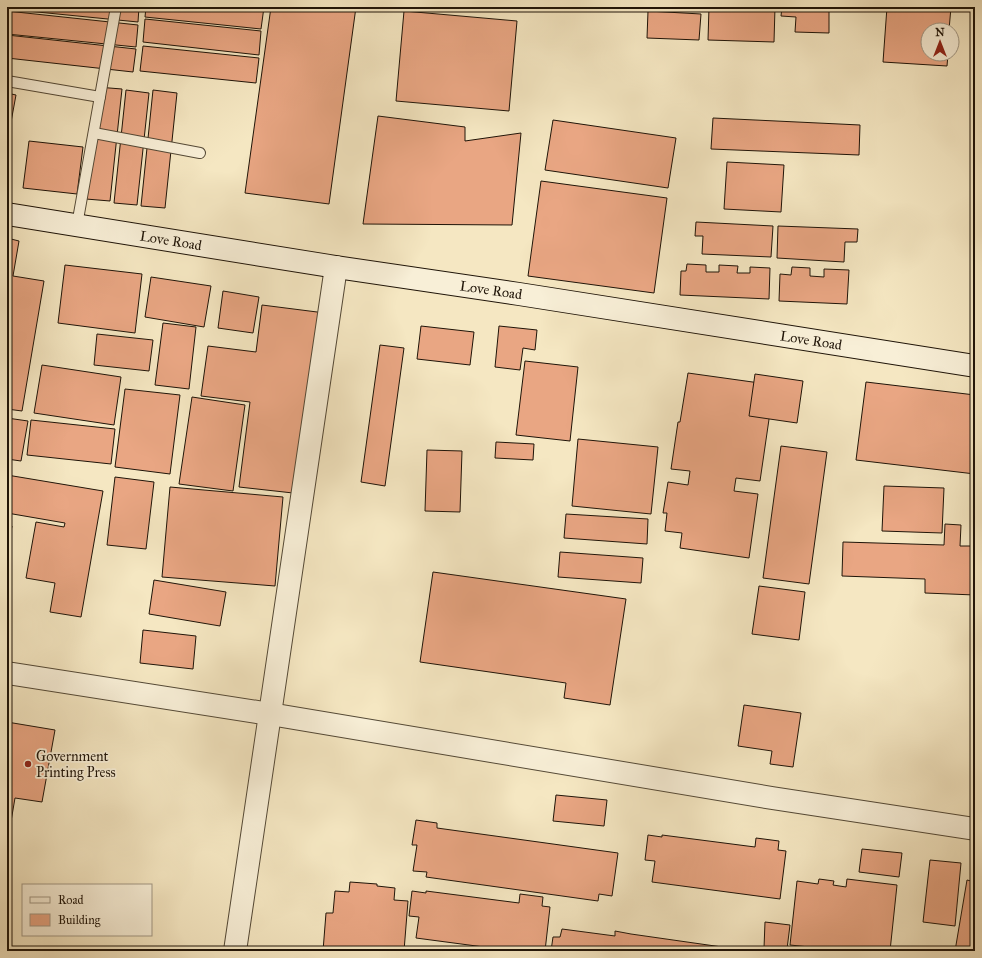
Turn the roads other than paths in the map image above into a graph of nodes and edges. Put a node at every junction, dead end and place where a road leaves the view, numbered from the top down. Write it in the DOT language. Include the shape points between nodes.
graph roads {
  1 [pos="116,7"];
  2 [pos="7,81"];
  3 [pos="100,97"];
  4 [pos="94,133"];
  5 [pos="200,153"];
  6 [pos="7,214"];
  7 [pos="77,225"];
  8 [pos="336,267"];
  9 [pos="975,366"];
  10 [pos="7,673"];
  11 [pos="270,714"];
  12 [pos="975,829"];
  13 [pos="235,951"];
  1 -- 3 [label="lane"];
  2 -- 3 [label="lane"];
  3 -- 4 [label="lane"];
  4 -- 5 [label="lane"];
  4 -- 7 [label="lane"];
  6 -- 7 [label="street, Love Road"];
  7 -- 8 [label="street, Love Road"];
  8 -- 9 [label="street, Love Road"];
  8 -- 11 [label="street"];
  10 -- 11 [label="street"];
  11 -- 12 [label="street" via="772,798"];
  11 -- 13 [label="street"];
}
